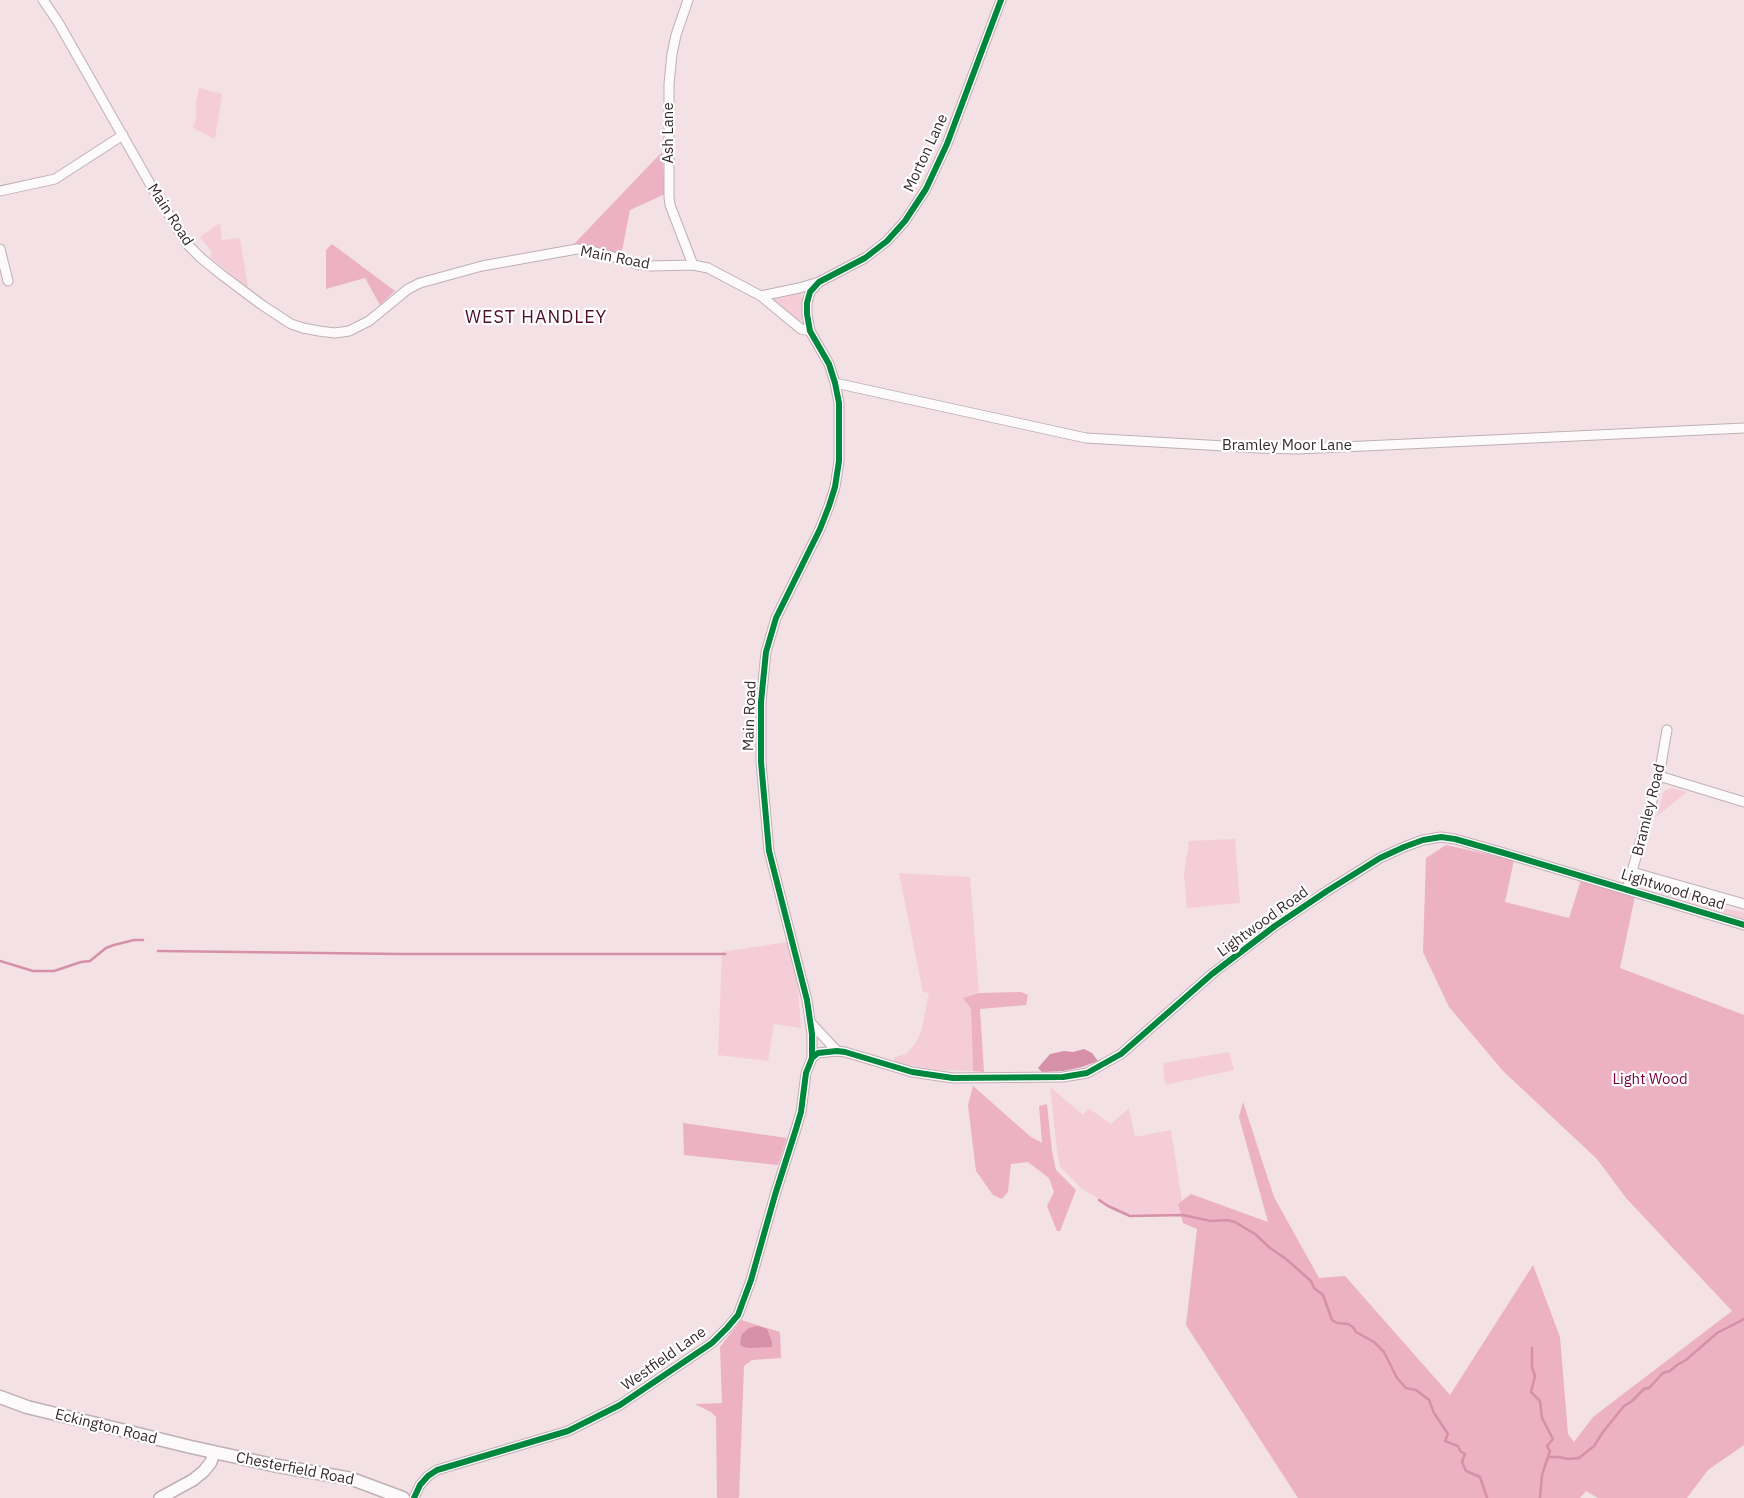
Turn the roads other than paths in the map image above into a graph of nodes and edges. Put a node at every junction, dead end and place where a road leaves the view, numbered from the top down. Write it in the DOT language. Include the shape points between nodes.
graph roads {
  1 [pos="43,0"];
  2 [pos="688,0"];
  3 [pos="1001,0"];
  4 [pos="123,135"];
  5 [pos="0,191"];
  6 [pos="0,249"];
  7 [pos="693,265"];
  8 [pos="8,281"];
  9 [pos="819,282"];
  10 [pos="761,296"];
  11 [pos="810,331"];
  12 [pos="835,382"];
  13 [pos="1744,428"];
  14 [pos="1667,730"];
  15 [pos="1659,776"];
  16 [pos="1744,802"];
  17 [pos="1632,872"];
  18 [pos="1627,889"];
  19 [pos="1744,904"];
  20 [pos="1744,925"];
  21 [pos="810,1022"];
  22 [pos="837,1051"];
  23 [pos="812,1058"];
  24 [pos="0,1397"];
  25 [pos="214,1452"];
  26 [pos="160,1498"];
  27 [pos="403,1498"];
  28 [pos="414,1498"];
  1 -- 4 [label="street, Main Road"];
  2 -- 7 [label="street, Ash Lane" via="676,35 669,84 669,197"];
  3 -- 9 [label="street, Morton Lane" via="947,144 926,189 887,241 866,258"];
  4 -- 5 [label="street" via="55,179"];
  4 -- 7 [label="street, Main Road" via="153,189 188,244 201,258 262,305 303,328 335,333 350,331 420,283 482,266 564,250 592,250 650,266"];
  6 -- 8 [label="street"];
  7 -- 10 [label="street, Main Road" via="708,268"];
  9 -- 10 [label="street, Morton Lane"];
  9 -- 11 [label="street" via="806,303"];
  10 -- 11 [label="street, Main Road" via="801,329"];
  11 -- 12 [label="street, Main Road" via="829,364"];
  12 -- 13 [label="street, Bramley Moor Lane" via="1086,438 1259,448 1297,449"];
  12 -- 21 [label="street, Main Road" via="840,432 834,487 820,529 776,618 766,652 761,702 766,832"];
  14 -- 15 [label="street, Bramley Road"];
  15 -- 16 [label="street"];
  15 -- 17 [label="street, Bramley Road"];
  17 -- 18 [label="street, Bramley Road"];
  17 -- 19 [label="street"];
  18 -- 20 [label="street, Lightwood Road"];
  18 -- 22 [label="street, Lightwood Road" via="1456,839 1423,840 1380,858 1275,926 1212,974 1121,1054 1088,1073 1063,1077 945,1077 912,1072"];
  21 -- 22 [label="street"];
  21 -- 23 [label="street, Main Road"];
  22 -- 23 [label="street, Lightwood Road" via="818,1053"];
  23 -- 28 [label="street, Westfield Lane" via="806,1073 796,1129 751,1280 738,1315 727,1328 712,1343 620,1405 568,1431 437,1470 420,1485"];
  24 -- 25 [label="main road, Eckington Road" via="51,1414"];
  25 -- 26 [label="street" via="204,1471"];
  25 -- 27 [label="main road, Chesterfield Road" via="352,1479"];
}
